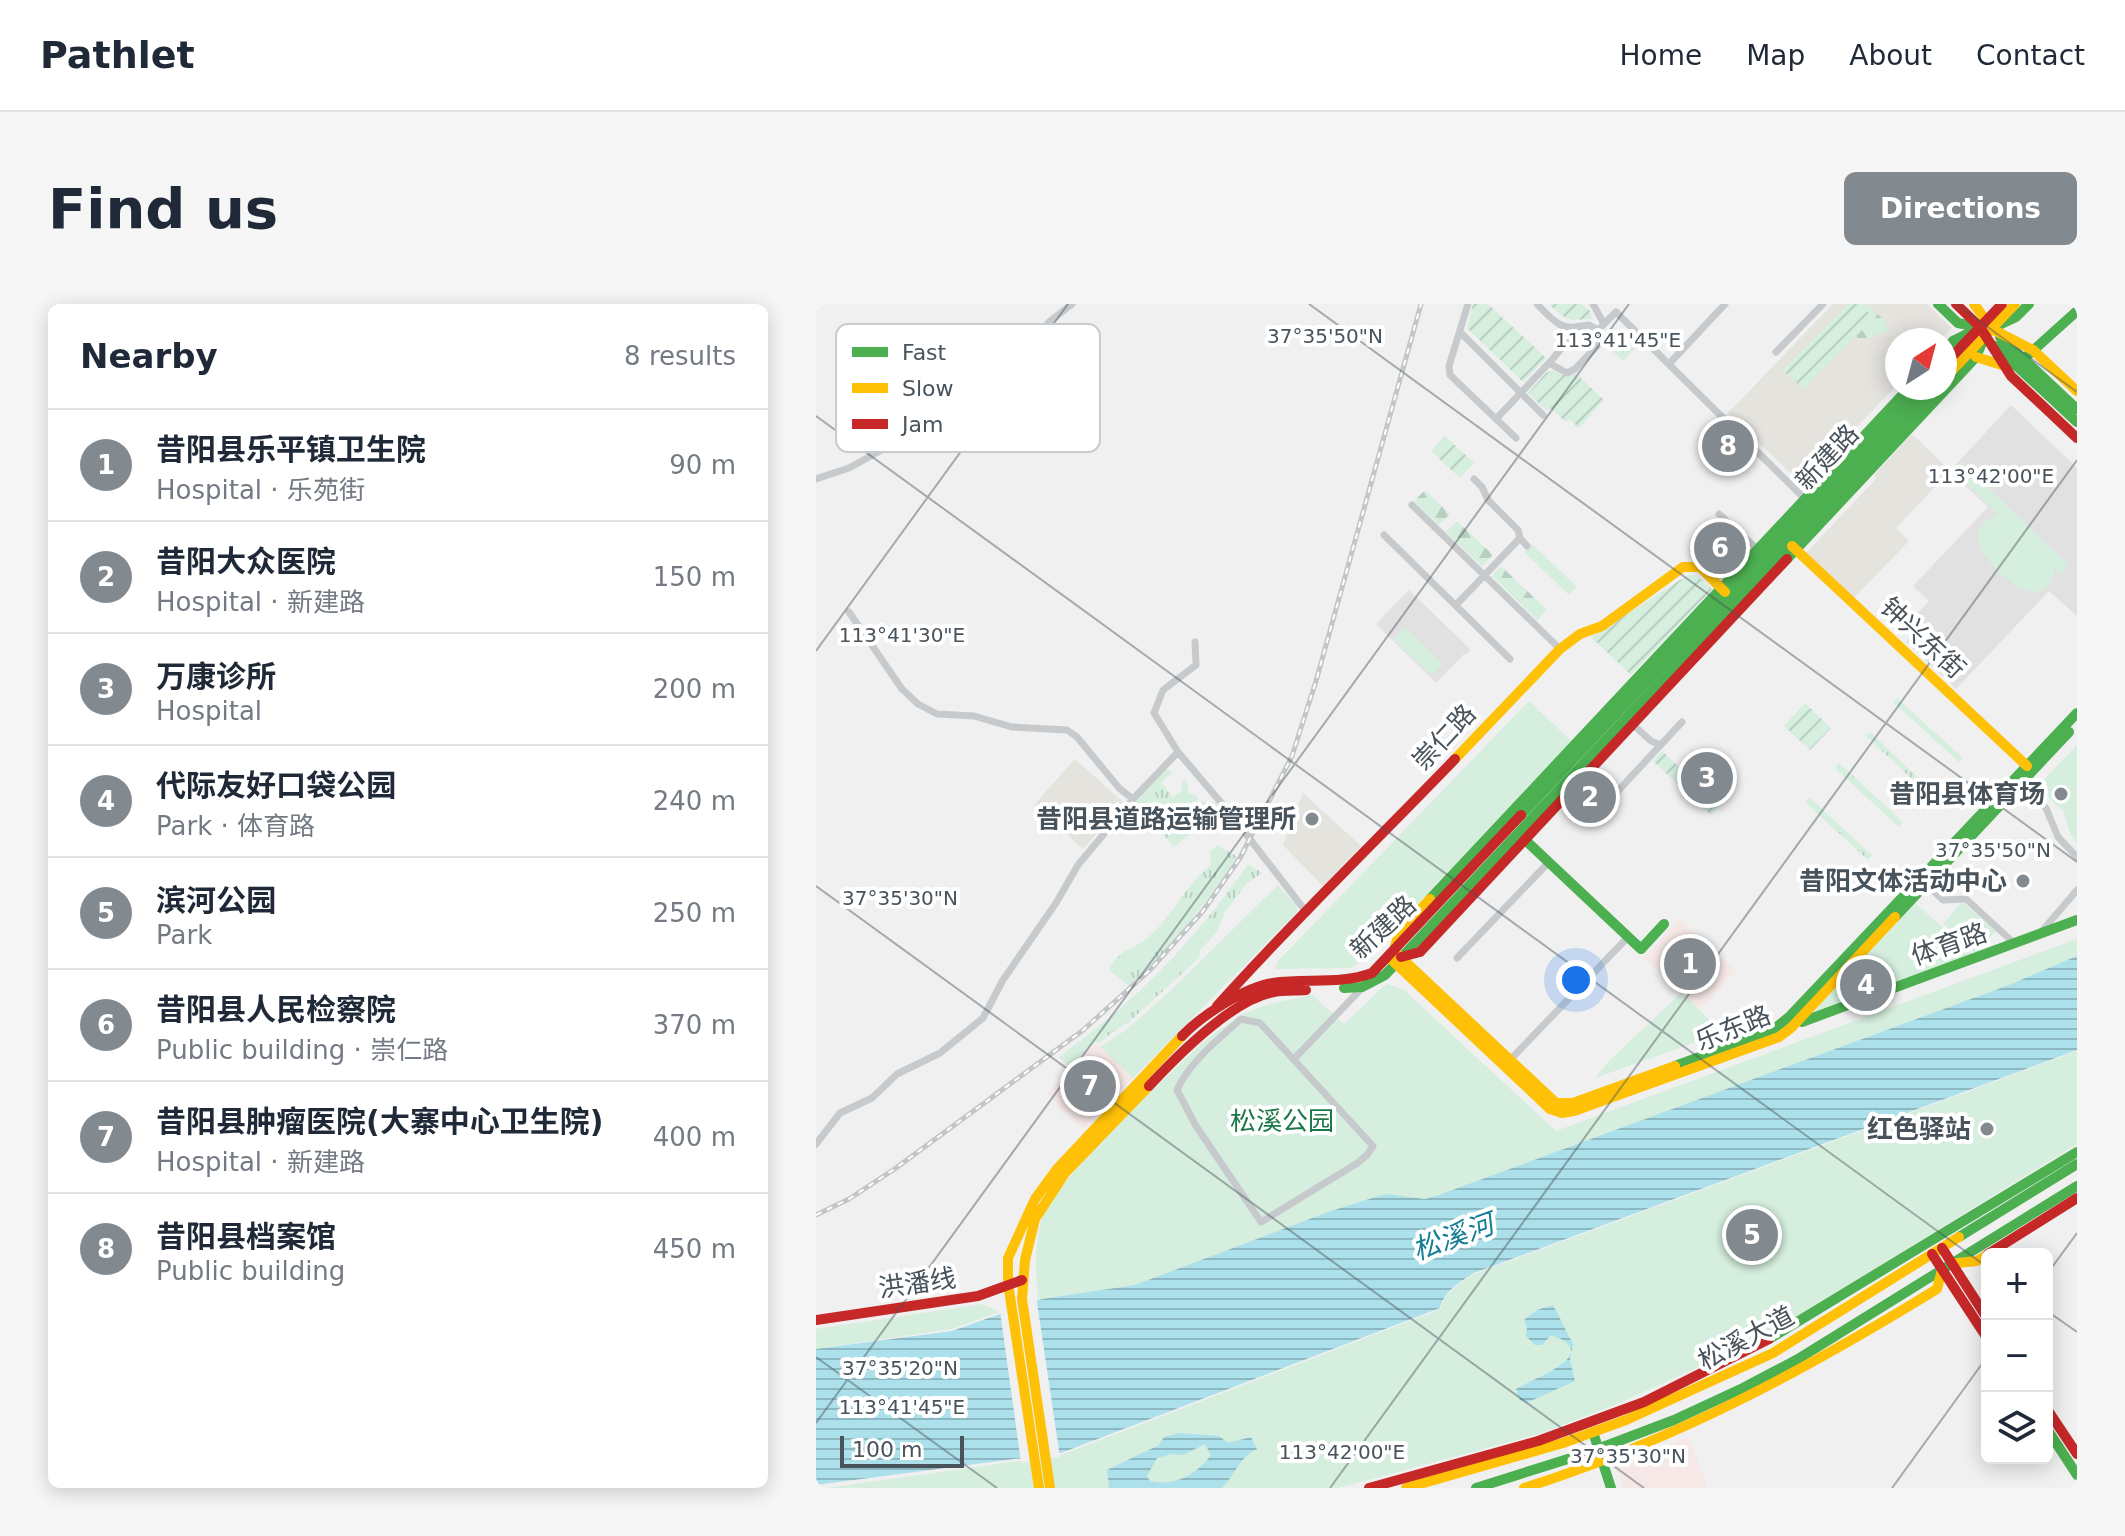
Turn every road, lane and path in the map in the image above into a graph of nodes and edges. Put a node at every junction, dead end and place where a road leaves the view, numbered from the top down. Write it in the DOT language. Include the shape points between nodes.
graph roads {
  1 [pos="1072,304"];
  2 [pos="1468,304"];
  3 [pos="1537,304"];
  4 [pos="1593,304"];
  5 [pos="1725,304"];
  6 [pos="1823,304"];
  7 [pos="1956,304"];
  8 [pos="1968,304"];
  9 [pos="1974,304"];
  10 [pos="1995,304"];
  11 [pos="2002,304"];
  12 [pos="2015,304"];
  13 [pos="2029,304"];
  14 [pos="1941,305"];
  15 [pos="2077,311"];
  16 [pos="1047,324"];
  17 [pos="1581,326"];
  18 [pos="1601,327"];
  19 [pos="1986,328"];
  20 [pos="1460,332"];
  21 [pos="1957,339"];
  22 [pos="2033,350"];
  23 [pos="1776,352"];
  24 [pos="1957,353"];
  25 [pos="1976,357"];
  26 [pos="1549,363"];
  27 [pos="1957,363"];
  28 [pos="1669,364"];
  29 [pos="2002,365"];
  30 [pos="2022,365"];
  31 [pos="2077,391"];
  32 [pos="1521,393"];
  33 [pos="1898,400"];
  34 [pos="1911,400"];
  35 [pos="1925,400"];
  36 [pos="2077,409"];
  37 [pos="1543,415"];
  38 [pos="1496,419"];
  39 [pos="2077,422"];
  40 [pos="1516,438"];
  41 [pos="2077,438"];
  42 [pos="878,452"];
  43 [pos="816,479"];
  44 [pos="1474,479"];
  45 [pos="1810,501"];
  46 [pos="1412,505"];
  47 [pos="1719,514"];
  48 [pos="1384,535"];
  49 [pos="1520,538"];
  50 [pos="1527,546"];
  51 [pos="1793,547"];
  52 [pos="1763,550"];
  53 [pos="1484,576"];
  54 [pos="1728,595"];
  55 [pos="1456,605"];
  56 [pos="849,612"];
  57 [pos="1195,642"];
  58 [pos="1560,649"];
  59 [pos="1510,659"];
  60 [pos="2077,713"];
  61 [pos="1629,720"];
  62 [pos="1682,722"];
  63 [pos="2077,723"];
  64 [pos="1661,745"];
  65 [pos="1178,752"];
  66 [pos="2027,766"];
  67 [pos="2021,785"];
  68 [pos="1133,799"];
  69 [pos="1590,821"];
  70 [pos="1521,836"];
  71 [pos="2077,857"];
  72 [pos="1549,862"];
  73 [pos="1927,885"];
  74 [pos="2077,890"];
  75 [pos="1307,913"];
  76 [pos="2077,920"];
  77 [pos="1664,924"];
  78 [pos="2040,933"];
  79 [pos="1628,937"];
  80 [pos="2015,944"];
  81 [pos="1395,957"];
  82 [pos="1457,958"];
  83 [pos="1362,987"];
  84 [pos="1213,1011"];
  85 [pos="1791,1028"];
  86 [pos="1294,1059"];
  87 [pos="1510,1060"];
  88 [pos="816,1144"];
  89 [pos="2077,1152"];
  90 [pos="2077,1164"];
  91 [pos="2077,1186"];
  92 [pos="2077,1198"];
  93 [pos="1998,1248"];
  94 [pos="1937,1251"];
  95 [pos="1981,1258"];
  96 [pos="1947,1267"];
  97 [pos="1022,1280"];
  98 [pos="1008,1283"];
  99 [pos="1017,1300"];
  100 [pos="1981,1310"];
  101 [pos="816,1320"];
  102 [pos="1981,1327"];
  103 [pos="2053,1418"];
  104 [pos="1593,1432"];
  105 [pos="2053,1438"];
  106 [pos="1598,1449"];
  107 [pos="2077,1454"];
  108 [pos="1602,1463"];
  109 [pos="2077,1475"];
  110 [pos="1044,1484"];
  111 [pos="1369,1488"];
  112 [pos="1406,1488"];
  113 [pos="1476,1488"];
  114 [pos="1524,1488"];
  115 [pos="1611,1488"];
  1 -- 16 [label="street"];
  2 -- 20 [label="street"];
  3 -- 17 [label="street" via="1564,328"];
  4 -- 18 [label="street"];
  5 -- 28 [label="street"];
  6 -- 23 [label="street"];
  7 -- 19 [label="main road"];
  8 -- 19 [label="main road"];
  9 -- 19 [label="main road"];
  10 -- 19 [label="main road"];
  11 -- 19 [label="main road"];
  12 -- 19 [label="main road"];
  13 -- 19 [label="main road" via="2016,317"];
  14 -- 19 [label="main road" via="1958,323"];
  15 -- 22 [label="main road"];
  17 -- 18 [label="street"];
  17 -- 26 [label="street"];
  18 -- 26 [label="street" via="1598,345 1571,373"];
  18 -- 28 [label="street" via="1616,312"];
  19 -- 21 [label="main road"];
  19 -- 22 [label="main road"];
  19 -- 24 [label="main road"];
  19 -- 25 [label="main road"];
  19 -- 27 [label="main road"];
  19 -- 29 [label="main road"];
  19 -- 30 [label="main road"];
  20 -- 32 [label="street"];
  20 -- 38 [label="street" via="1450,375"];
  22 -- 30 [label="main road"];
  22 -- 31 [label="main road"];
  25 -- 29 [label="main road"];
  25 -- 51 [label="main road"];
  26 -- 32 [label="street"];
  28 -- 45 [label="street"];
  29 -- 30 [label="main road"];
  29 -- 41 [label="main road"];
  30 -- 36 [label="main road"];
  30 -- 39 [label="main road"];
  32 -- 37 [label="street"];
  32 -- 38 [label="street"];
  33 -- 45 [label="main road"];
  34 -- 45 [label="main road, 新建路"];
  35 -- 51 [label="main road, 新建路"];
  38 -- 40 [label="street"];
  42 -- 43 [label="street"];
  44 -- 49 [label="street"];
  45 -- 52 [label="main road, 新建路"];
  46 -- 53 [label="street"];
  47 -- 52 [label="street"];
  48 -- 55 [label="street"];
  49 -- 50 [label="street"];
  49 -- 53 [label="street"];
  51 -- 54 [label="main road, 新建路"];
  51 -- 61 [label="main road"];
  51 -- 66 [label="main road, 钟兴东街"];
  52 -- 54 [label="main road, 新建路"];
  53 -- 55 [label="street"];
  53 -- 58 [label="street"];
  54 -- 58 [label="main road, 崇仁路" via="1700,567 1683,567 1602,626"];
  54 -- 61 [label="main road, 新建路"];
  54 -- 81 [label="main road, 新建路"];
  55 -- 59 [label="street"];
  56 -- 68 [label="street" via="918,704 937,714 1067,730"];
  57 -- 65 [label="street" via="1196,665 1163,690 1154,713"];
  58 -- 75 [label="main road, 崇仁路"];
  60 -- 66 [label="main road, 乐东路"];
  61 -- 64 [label="street"];
  61 -- 70 [label="main road, 新建路"];
  62 -- 64 [label="street"];
  63 -- 67 [label="main road, 乐东路"];
  64 -- 69 [label="street"];
  65 -- 68 [label="street"];
  65 -- 75 [label="street"];
  66 -- 87 [label="main road, 乐东路" via="1773,1030 1562,1105"];
  67 -- 71 [label="street" via="2046,808 2058,837"];
  67 -- 73 [label="main road, 乐东路"];
  68 -- 88 [label="street" via="1078,865 983,1018 940,1053 897,1074 872,1098 840,1113"];
  70 -- 72 [label="main road"];
  70 -- 81 [label="main road, 新建路"];
  72 -- 79 [label="main road"];
  72 -- 82 [label="street"];
  73 -- 80 [label="street" via="1943,900 1966,899"];
  73 -- 85 [label="main road, 乐东路"];
  74 -- 78 [label="street"];
  75 -- 84 [label="main road, 崇仁路"];
  76 -- 78 [label="main road, 体育路"];
  77 -- 79 [label="main road" via="1641,949"];
  78 -- 80 [label="main road, 体育路"];
  79 -- 87 [label="street"];
  80 -- 85 [label="main road, 体育路"];
  81 -- 83 [label="main road, 新建路" via="1380,979"];
  81 -- 84 [label="main road, 新建路" via="1354,980 1271,983"];
  81 -- 85 [label="main road, 乐东路" via="1550,1109 1562,1113 1779,1037"];
  81 -- 87 [label="main road, 乐东路"];
  83 -- 86 [label="street"];
  83 -- 97 [label="main road, 新建路" via="1272,992 1235,1009 1193,1040 1065,1173 1029,1237"];
  84 -- 98 [label="main road, 新建路" via="1186,1032 1057,1169 1035,1199 1008,1258"];
  86 -- 86 [label="street" via="1260,1023 1241,1019 1177,1090 1261,1222 1356,1164 1373,1146"];
  89 -- 111 [label="main road" via="1789,1329 1656,1396 1538,1441"];
  90 -- 94 [label="main road, 松溪大道"];
  91 -- 96 [label="main road, 松溪大道"];
  92 -- 93 [label="main road"];
  94 -- 96 [label="main road"];
  94 -- 104 [label="main road, 松溪大道" via="1773,1353"];
  95 -- 96 [label="main road"];
  96 -- 100 [label="main road"];
  96 -- 102 [label="main road"];
  96 -- 106 [label="main road, 松溪大道" via="1798,1359 1674,1420"];
  96 -- 108 [label="main road" via="1937,1289 1848,1344 1711,1418"];
  97 -- 98 [label="main road, 洪潘线"];
  97 -- 99 [label="main road, 新建路"];
  98 -- 99 [label="main road, 新建路"];
  98 -- 101 [label="main road, 洪潘线" via="978,1296"];
  99 -- 110 [label="main road, 新建路"];
  103 -- 107 [label="main road"];
  104 -- 106 [label="main road"];
  104 -- 112 [label="main road, 松溪大道"];
  105 -- 109 [label="main road"];
  106 -- 108 [label="main road"];
  106 -- 113 [label="main road, 松溪大道"];
  108 -- 114 [label="main road"];
  108 -- 115 [label="main road"];
}
